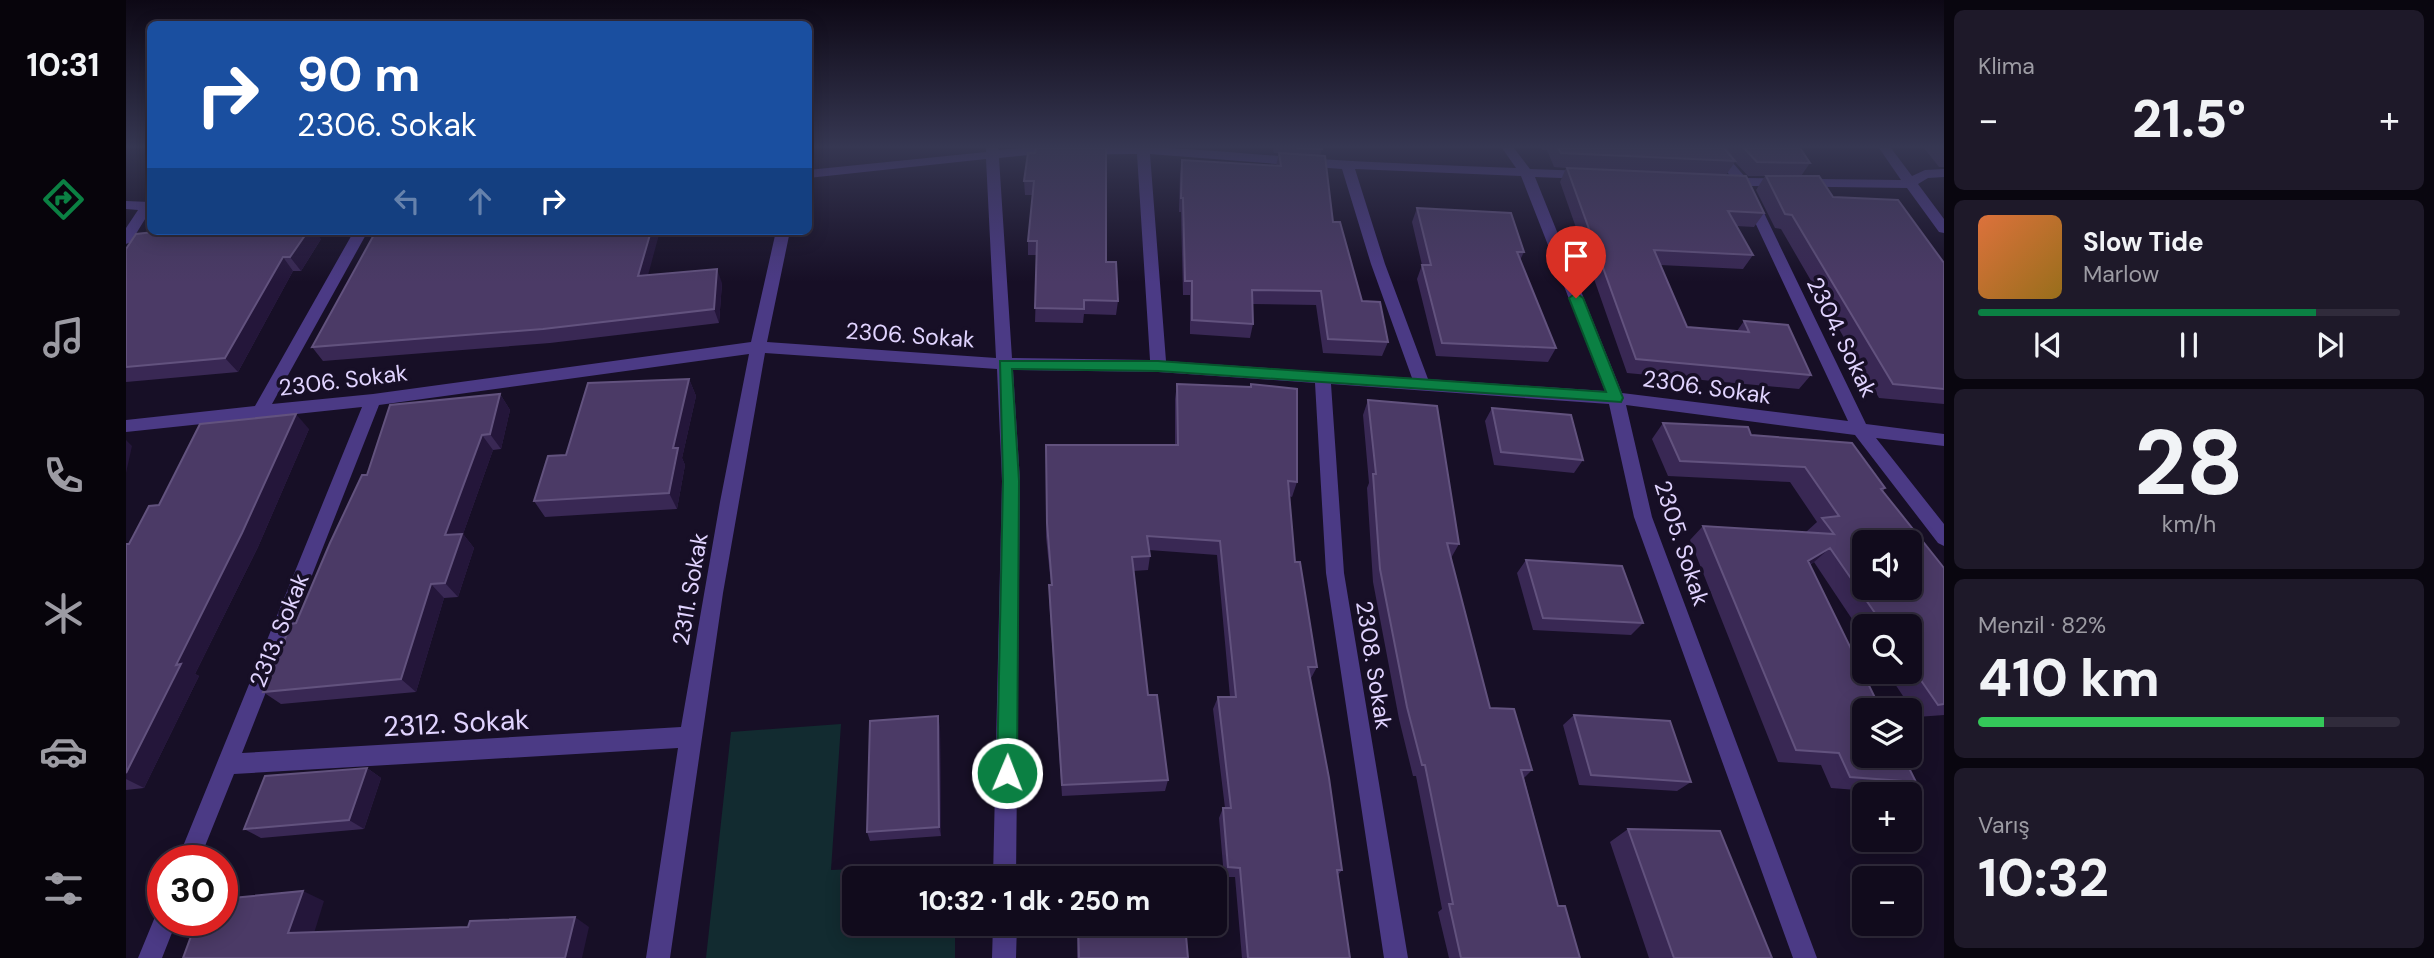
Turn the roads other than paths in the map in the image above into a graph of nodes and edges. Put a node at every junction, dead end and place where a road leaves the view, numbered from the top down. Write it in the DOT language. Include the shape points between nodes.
graph roads {
  1 [pos="995,193"];
  2 [pos="1146,193"];
  3 [pos="1356,193"];
  4 [pos="1534,193"];
  5 [pos="1748,193"];
  6 [pos="1917,193"];
  7 [pos="126,205"];
  8 [pos="147,206"];
  9 [pos="147,209"];
  10 [pos="1944,229"];
  11 [pos="359,235"];
  12 [pos="782,235"];
  13 [pos="126,239"];
  14 [pos="756,347"];
  15 [pos="1005,364"];
  16 [pos="1158,366"];
  17 [pos="1323,378"];
  18 [pos="1422,384"];
  19 [pos="1616,398"];
  20 [pos="373,400"];
  21 [pos="260,412"];
  22 [pos="126,426"];
  23 [pos="1861,430"];
  24 [pos="1944,440"];
  25 [pos="1944,538"];
  26 [pos="690,737"];
  27 [pos="225,764"];
  28 [pos="194,845"];
  29 [pos="1005,866"];
  30 [pos="159,936"];
  31 [pos="1005,936"];
  32 [pos="150,958"];
  33 [pos="658,958"];
  34 [pos="1004,958"];
  35 [pos="1396,958"];
  36 [pos="1805,958"];
  1 -- 15 [label="street"];
  2 -- 16 [label="street"];
  3 -- 18 [label="street"];
  4 -- 19 [label="street, 2305. Sokak"];
  5 -- 23 [label="street, 2304. Sokak"];
  6 -- 10 [label="street"];
  7 -- 8 [label="street"];
  9 -- 13 [label="street"];
  11 -- 21 [label="street"];
  12 -- 14 [label="street, 2311. Sokak"];
  14 -- 15 [label="street, 2306. Sokak"];
  14 -- 20 [label="street, 2306. Sokak"];
  14 -- 26 [label="street, 2311. Sokak"];
  15 -- 16 [label="street, 2306. Sokak"];
  15 -- 29 [label="street" via="1011,481"];
  16 -- 17 [label="street, 2306. Sokak"];
  17 -- 18 [label="street, 2306. Sokak"];
  17 -- 35 [label="street, 2308. Sokak" via="1335,573"];
  18 -- 19 [label="street, 2306. Sokak"];
  19 -- 23 [label="street, 2306. Sokak"];
  19 -- 36 [label="street, 2305. Sokak" via="1643,517"];
  20 -- 21 [label="street, 2306. Sokak"];
  20 -- 27 [label="street, 2313. Sokak"];
  21 -- 22 [label="street, 2306. Sokak"];
  23 -- 24 [label="street, 2306. Sokak"];
  23 -- 25 [label="street, 2304. Sokak"];
  26 -- 27 [label="street, 2312. Sokak"];
  26 -- 33 [label="street, 2311. Sokak"];
  27 -- 28 [label="street, 2313. Sokak"];
  30 -- 32 [label="street"];
  31 -- 34 [label="street"];
}
